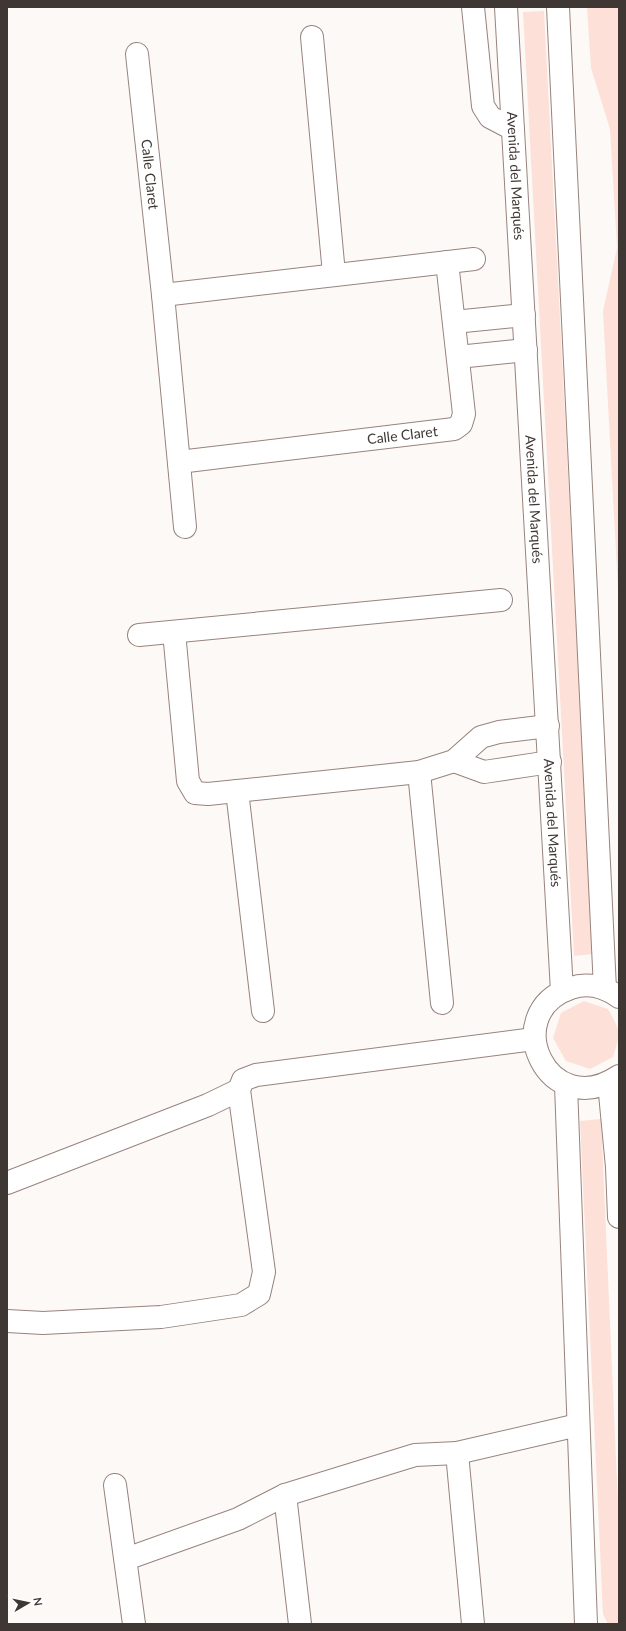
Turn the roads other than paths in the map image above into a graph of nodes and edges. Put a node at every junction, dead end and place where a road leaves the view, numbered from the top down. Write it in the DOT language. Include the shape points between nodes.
graph roads {
  1 [pos="473,7"];
  2 [pos="506,7"];
  3 [pos="558,7"];
  4 [pos="312,37"];
  5 [pos="137,54"];
  6 [pos="513,129"];
  7 [pos="474,259"];
  8 [pos="448,262"];
  9 [pos="334,274"];
  10 [pos="163,295"];
  11 [pos="524,315"];
  12 [pos="454,322"];
  13 [pos="526,350"];
  14 [pos="458,357"];
  15 [pos="179,462"];
  16 [pos="185,527"];
  17 [pos="501,600"];
  18 [pos="174,632"];
  19 [pos="139,636"];
  20 [pos="548,726"];
  21 [pos="454,761"];
  22 [pos="550,762"];
  23 [pos="419,772"];
  24 [pos="237,791"];
  25 [pos="562,990"];
  26 [pos="612,993"];
  27 [pos="442,1003"];
  28 [pos="263,1011"];
  29 [pos="534,1039"];
  30 [pos="614,1080"];
  31 [pos="566,1085"];
  32 [pos="239,1090"];
  33 [pos="618,1167"];
  34 [pos="7,1183"];
  35 [pos="619,1207"];
  36 [pos="7,1321"];
  37 [pos="578,1425"];
  38 [pos="457,1453"];
  39 [pos="115,1485"];
  40 [pos="285,1495"];
  41 [pos="126,1559"];
  42 [pos="134,1624"];
  43 [pos="300,1624"];
  44 [pos="473,1624"];
  45 [pos="586,1624"];
  1 -- 6 [label="street" via="483,106 490,117"];
  2 -- 6 [label="street, Avenida del Marqués"];
  3 -- 26 [label="street"];
  4 -- 9 [label="street"];
  5 -- 10 [label="street, Calle Claret"];
  6 -- 11 [label="street, Avenida del Marqués"];
  7 -- 8 [label="street"];
  8 -- 9 [label="street"];
  8 -- 12 [label="street, Calle Claret"];
  9 -- 10 [label="street"];
  10 -- 15 [label="street, Calle Claret"];
  11 -- 12 [label="street"];
  11 -- 13 [label="street, Avenida del Marqués"];
  12 -- 14 [label="street, Calle Claret"];
  13 -- 14 [label="street"];
  13 -- 20 [label="street, Avenida del Marqués"];
  14 -- 15 [label="street, Calle Claret" via="464,414 462,424 454,429"];
  15 -- 16 [label="street, Calle Claret"];
  17 -- 18 [label="street"];
  18 -- 19 [label="street"];
  18 -- 24 [label="street" via="188,781 195,793"];
  20 -- 21 [label="street" via="499,732 481,737"];
  20 -- 22 [label="street, Avenida del Marqués"];
  21 -- 22 [label="street" via="484,772"];
  21 -- 23 [label="street"];
  22 -- 25 [label="street, Avenida del Marqués"];
  23 -- 24 [label="street"];
  23 -- 27 [label="street"];
  24 -- 28 [label="street"];
  25 -- 26 [label="street" via="591,985"];
  25 -- 29 [label="street" via="541,1010"];
  29 -- 31 [label="street" via="543,1066"];
  29 -- 32 [label="street" via="256,1075 243,1080"];
  30 -- 31 [label="street" via="595,1088"];
  30 -- 33 [label="street"];
  31 -- 37 [label="street"];
  32 -- 34 [label="street" via="208,1105"];
  32 -- 36 [label="street" via="264,1272 259,1294 241,1305 161,1317 43,1323"];
  33 -- 35 [label="street"];
  37 -- 38 [label="street"];
  37 -- 45 [label="street"];
  38 -- 40 [label="street" via="415,1454"];
  38 -- 44 [label="street"];
  39 -- 41 [label="street"];
  40 -- 41 [label="street" via="238,1519"];
  40 -- 43 [label="street"];
  41 -- 42 [label="street"];
}
